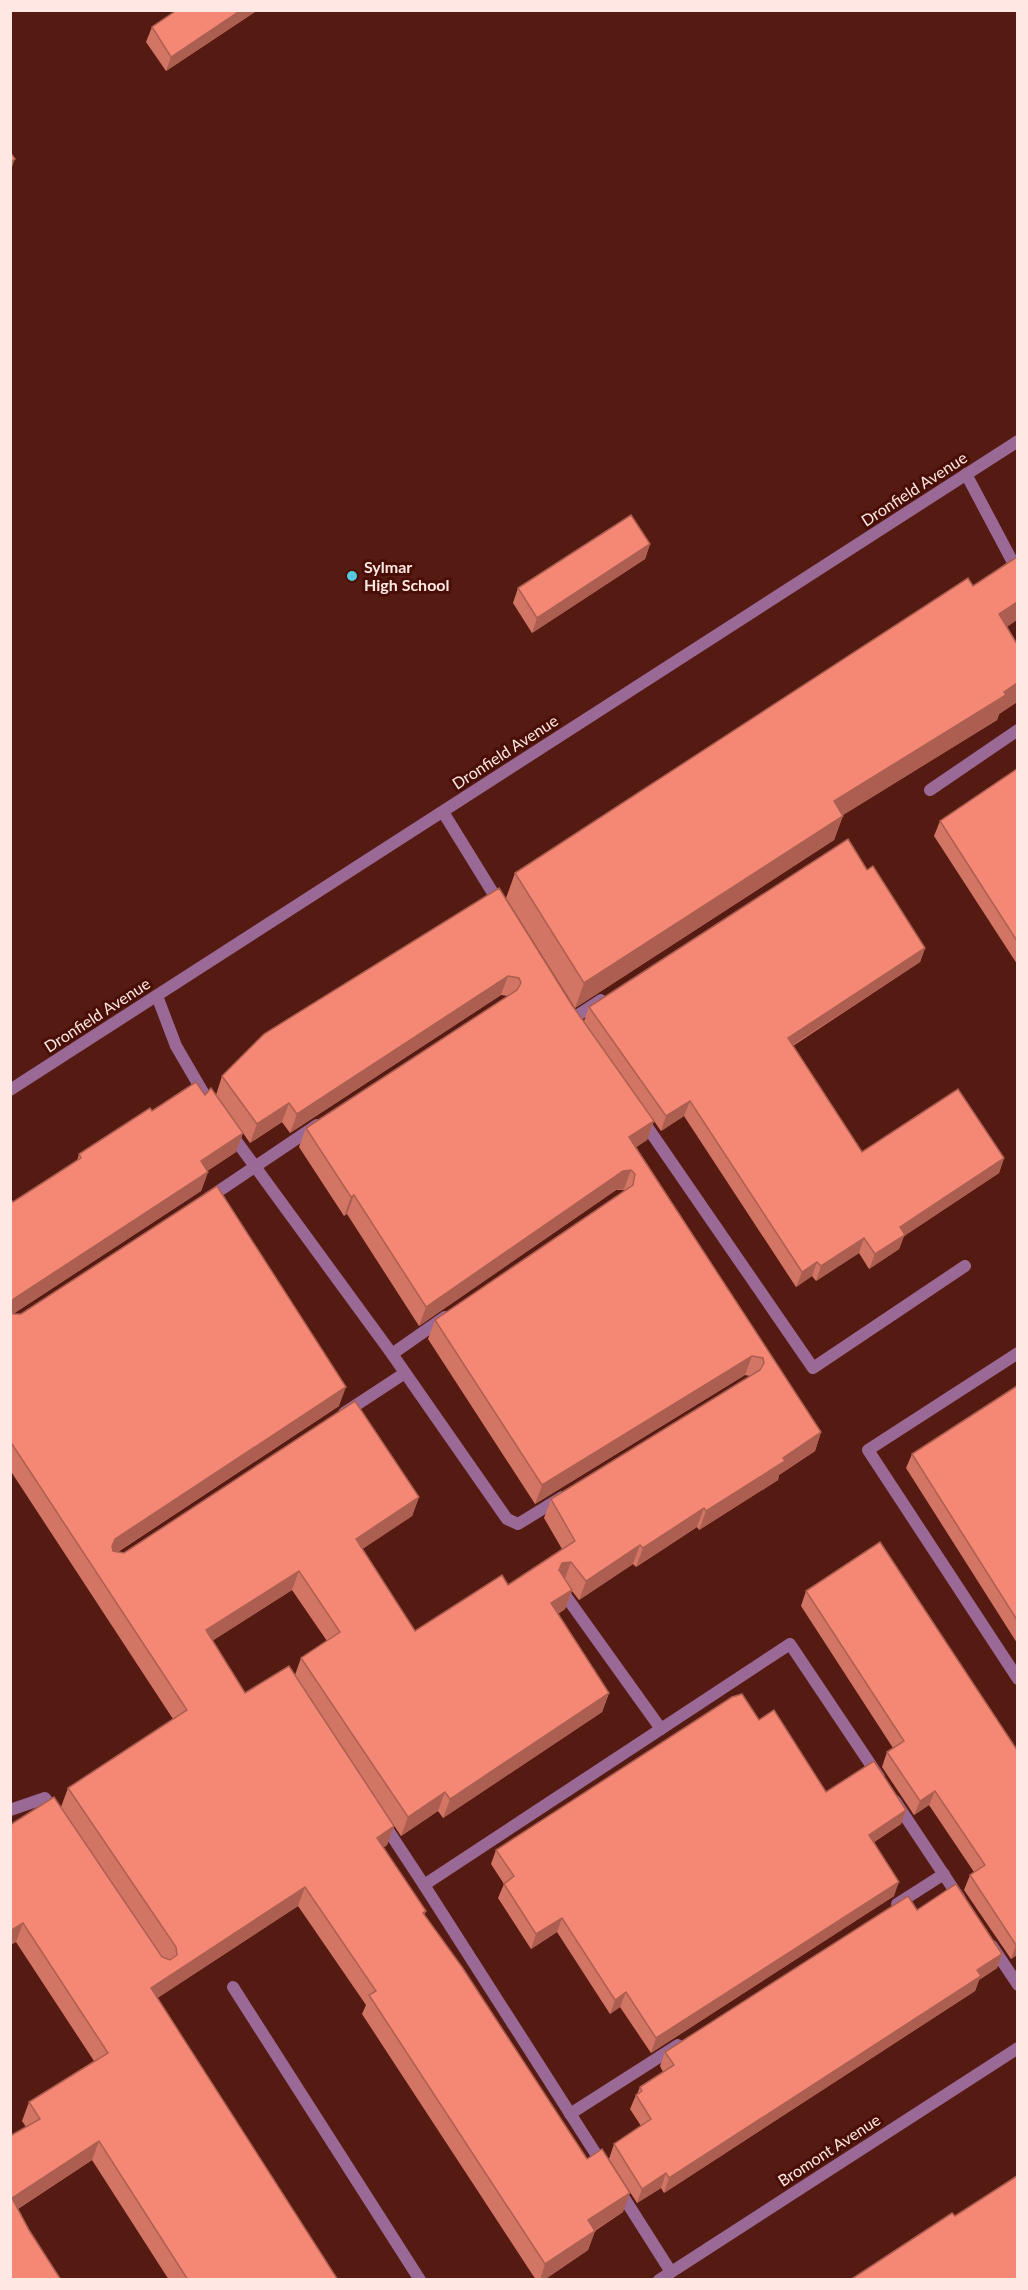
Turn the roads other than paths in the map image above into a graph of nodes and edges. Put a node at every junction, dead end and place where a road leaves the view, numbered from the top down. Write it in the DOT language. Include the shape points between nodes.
graph roads {
  1 [pos="1017,441"];
  2 [pos="966,474"];
  3 [pos="1017,572"];
  4 [pos="1017,730"];
  5 [pos="930,790"];
  6 [pos="443,812"];
  7 [pos="508,918"];
  8 [pos="611,993"];
  9 [pos="157,996"];
  10 [pos="572,1018"];
  11 [pos="10,1090"];
  12 [pos="633,1106"];
  13 [pos="331,1116"];
  14 [pos="255,1168"];
  15 [pos="197,1206"];
  16 [pos="965,1266"];
  17 [pos="459,1308"];
  18 [pos="1017,1353"];
  19 [pos="392,1354"];
  20 [pos="405,1373"];
  21 [pos="337,1418"];
  22 [pos="578,1487"];
  23 [pos="560,1588"];
  24 [pos="1017,1679"];
  25 [pos="661,1729"];
  26 [pos="373,1808"];
  27 [pos="10,1810"];
  28 [pos="65,1826"];
  29 [pos="944,1874"];
  30 [pos="424,1885"];
  31 [pos="968,1911"];
  32 [pos="883,1913"];
  33 [pos="987,1939"];
  34 [pos="1017,1985"];
  35 [pos="232,1987"];
  36 [pos="692,2036"];
  37 [pos="1017,2048"];
  38 [pos="570,2114"];
  39 [pos="671,2272"];
  40 [pos="420,2280"];
  41 [pos="659,2280"];
  1 -- 2 [label="street, Dronfield Avenue"];
  2 -- 3 [label="street"];
  2 -- 6 [label="street, Dronfield Avenue"];
  4 -- 5 [label="street"];
  6 -- 7 [label="street"];
  6 -- 9 [label="street, Dronfield Avenue"];
  8 -- 10 [label="street"];
  9 -- 11 [label="street, Dronfield Avenue"];
  9 -- 14 [label="street" via="194,1080"];
  12 -- 16 [label="street" via="813,1368"];
  13 -- 14 [label="street"];
  14 -- 15 [label="street"];
  14 -- 19 [label="street"];
  17 -- 19 [label="street"];
  18 -- 24 [label="street" via="868,1450"];
  19 -- 20 [label="street"];
  20 -- 21 [label="street"];
  20 -- 22 [label="street" via="507,1519 518,1524"];
  23 -- 25 [label="street"];
  25 -- 29 [label="street" via="790,1644"];
  25 -- 30 [label="street"];
  26 -- 30 [label="street"];
  27 -- 28 [label="street" via="45,1798"];
  29 -- 31 [label="street"];
  29 -- 32 [label="street"];
  30 -- 38 [label="street"];
  33 -- 34 [label="street"];
  35 -- 40 [label="street"];
  36 -- 38 [label="street"];
  37 -- 39 [label="street, Bromont Avenue"];
  38 -- 39 [label="street"];
  39 -- 41 [label="street, Bromont Avenue"];
}
